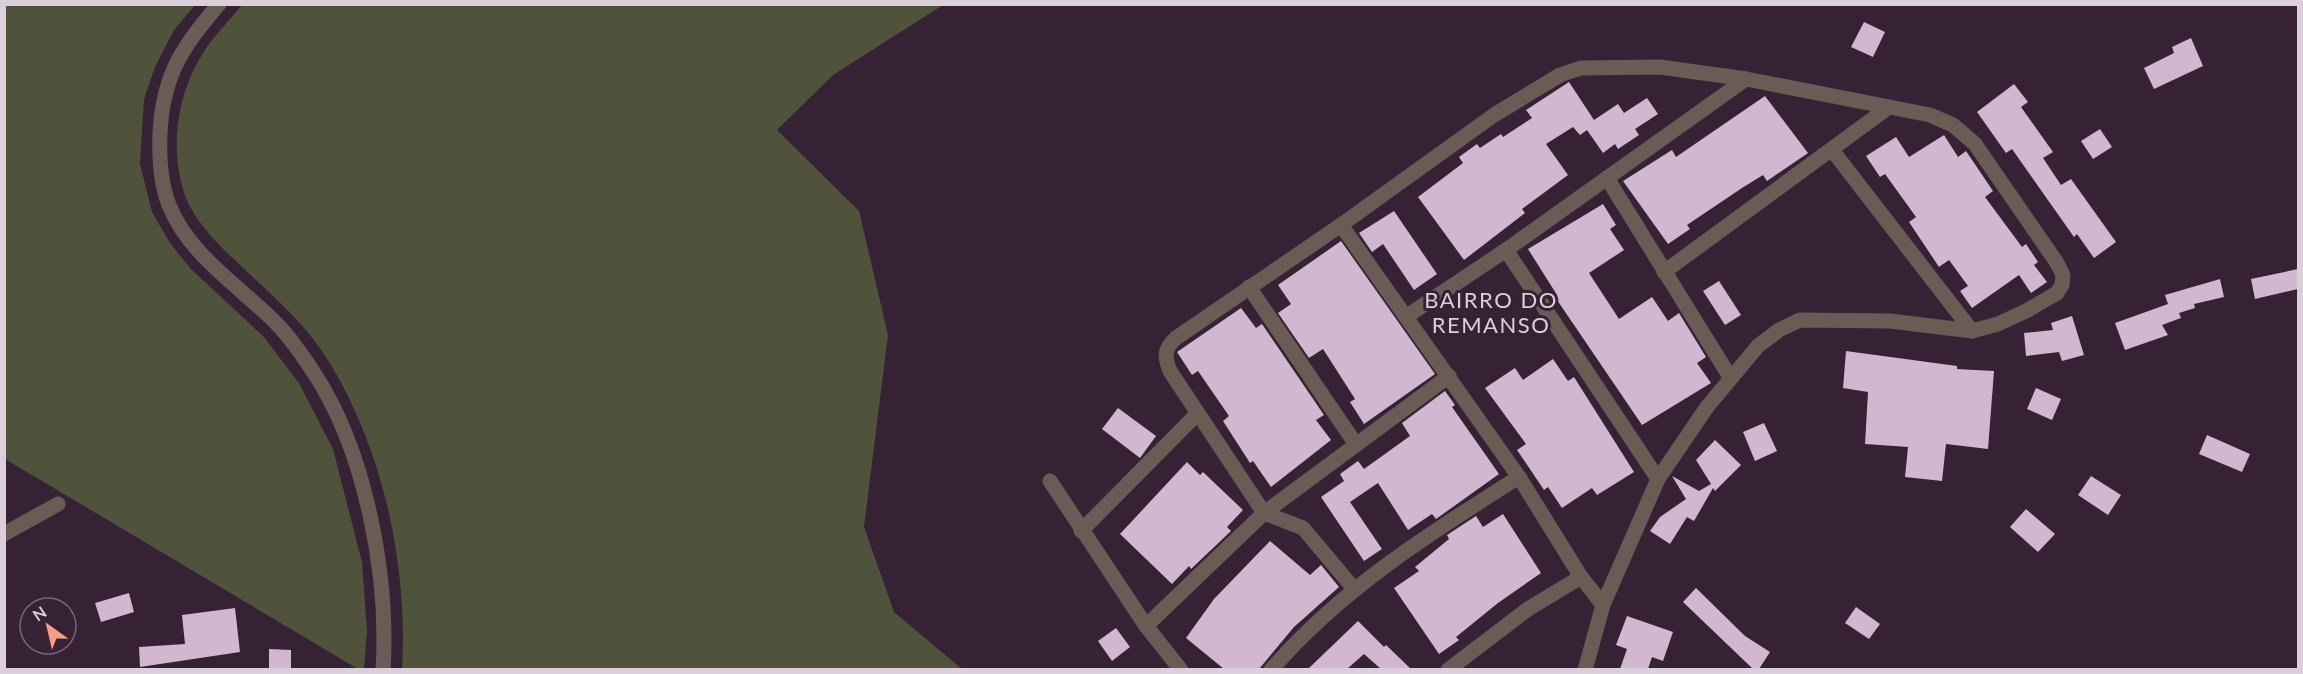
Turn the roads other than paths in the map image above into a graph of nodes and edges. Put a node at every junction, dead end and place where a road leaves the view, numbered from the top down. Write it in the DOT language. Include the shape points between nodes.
graph roads {
  1 [pos="219,4"];
  2 [pos="1746,79"];
  3 [pos="1889,107"];
  4 [pos="1832,150"];
  5 [pos="1607,178"];
  6 [pos="1341,225"];
  7 [pos="1506,250"];
  8 [pos="1664,272"];
  9 [pos="1249,287"];
  10 [pos="1407,316"];
  11 [pos="1972,331"];
  12 [pos="1449,376"];
  13 [pos="1730,377"];
  14 [pos="1197,413"];
  15 [pos="1355,443"];
  16 [pos="1519,477"];
  17 [pos="1658,479"];
  18 [pos="1050,481"];
  19 [pos="58,504"];
  20 [pos="1264,513"];
  21 [pos="1081,531"];
  22 [pos="4,534"];
  23 [pos="1581,577"];
  24 [pos="1354,590"];
  25 [pos="1604,604"];
  26 [pos="1146,626"];
  27 [pos="383,669"];
  28 [pos="1181,669"];
  29 [pos="1271,669"];
  30 [pos="1448,669"];
  31 [pos="1585,669"];
  1 -- 27 [label="street" via="189,40 162,102 159,163 169,205 205,256 277,324 315,374 350,442 380,558 386,632"];
  2 -- 3 [label="street"];
  2 -- 5 [label="street"];
  2 -- 6 [label="street" via="1660,67 1606,66 1560,75 1494,115"];
  3 -- 4 [label="street"];
  3 -- 11 [label="street" via="1930,115 1953,125 1975,144 2062,275 2062,285 2048,299 1998,324"];
  4 -- 8 [label="street"];
  4 -- 11 [label="street"];
  5 -- 7 [label="street"];
  5 -- 8 [label="street"];
  6 -- 9 [label="street"];
  6 -- 10 [label="street"];
  7 -- 10 [label="street"];
  7 -- 17 [label="street"];
  8 -- 13 [label="street"];
  9 -- 14 [label="street" via="1167,346 1170,371"];
  9 -- 15 [label="street"];
  10 -- 12 [label="street"];
  11 -- 13 [label="street" via="1890,321 1800,320 1758,346"];
  12 -- 15 [label="street"];
  12 -- 16 [label="street"];
  13 -- 17 [label="street"];
  14 -- 20 [label="street"];
  14 -- 21 [label="street"];
  15 -- 20 [label="street"];
  16 -- 23 [label="street"];
  16 -- 24 [label="street" via="1418,541"];
  17 -- 25 [label="street"];
  18 -- 21 [label="street"];
  19 -- 22 [label="street"];
  20 -- 24 [label="street" via="1303,528"];
  20 -- 26 [label="street"];
  21 -- 26 [label="street"];
  23 -- 25 [label="street"];
  23 -- 30 [label="street" via="1528,609"];
  24 -- 29 [label="street"];
  25 -- 31 [label="street"];
  26 -- 28 [label="street"];
}
